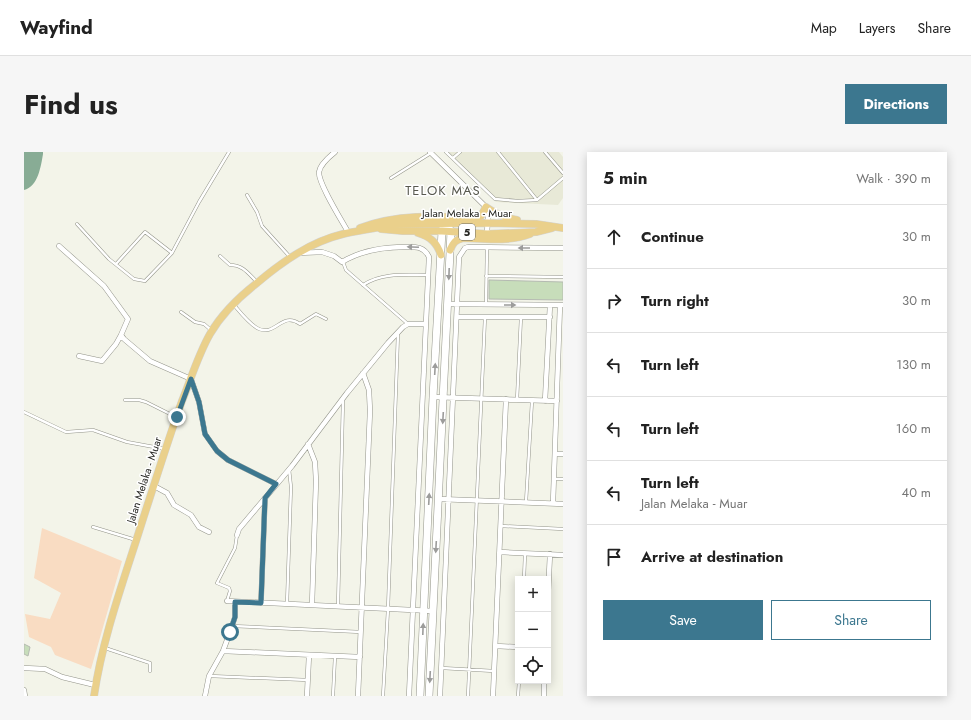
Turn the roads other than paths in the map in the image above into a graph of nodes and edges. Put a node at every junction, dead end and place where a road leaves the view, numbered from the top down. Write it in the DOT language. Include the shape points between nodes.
graph roads {
  1 [pos="229,152"];
  2 [pos="335,152"];
  3 [pos="430,152"];
  4 [pos="446,152"];
  5 [pos="460,152"];
  6 [pos="498,152"];
  7 [pos="545,152"];
  8 [pos="453,158"];
  9 [pos="563,173"];
  10 [pos="391,178"];
  11 [pos="563,178"];
  12 [pos="247,195"];
  13 [pos="537,200"];
  14 [pos="486,207"];
  15 [pos="445,222"];
  16 [pos="487,222"];
  17 [pos="77,224"];
  18 [pos="378,228"];
  19 [pos="536,228"];
  20 [pos="560,228"];
  21 [pos="412,231"];
  22 [pos="442,231"];
  23 [pos="451,231"];
  24 [pos="345,233"];
  25 [pos="487,234"];
  26 [pos="58,246"];
  27 [pos="487,247"];
  28 [pos="563,248"];
  29 [pos="450,250"];
  30 [pos="172,253"];
  31 [pos="297,253"];
  32 [pos="441,255"];
  33 [pos="220,256"];
  34 [pos="291,258"];
  35 [pos="342,262"];
  36 [pos="116,264"];
  37 [pos="428,275"];
  38 [pos="486,276"];
  39 [pos="563,277"];
  40 [pos="257,282"];
  41 [pos="363,285"];
  42 [pos="448,304"];
  43 [pos="457,304"];
  44 [pos="486,304"];
  45 [pos="233,305"];
  46 [pos="550,305"];
  47 [pos="562,305"];
  48 [pos="181,312"];
  49 [pos="427,317"];
  50 [pos="438,317"];
  51 [pos="457,317"];
  52 [pos="485,317"];
  53 [pos="522,317"];
  54 [pos="550,317"];
  55 [pos="326,319"];
  56 [pos="408,324"];
  57 [pos="426,324"];
  58 [pos="212,331"];
  59 [pos="398,333"];
  60 [pos="121,335"];
  61 [pos="79,356"];
  62 [pos="363,373"];
  63 [pos="191,379"];
  64 [pos="343,397"];
  65 [pos="433,397"];
  66 [pos="444,397"];
  67 [pos="454,397"];
  68 [pos="482,398"];
  69 [pos="506,399"];
  70 [pos="125,400"];
  71 [pos="517,400"];
  72 [pos="532,400"];
  73 [pos="545,401"];
  74 [pos="557,401"];
  75 [pos="24,412"];
  76 [pos="177,417"];
  77 [pos="308,444"];
  78 [pos="165,449"];
  79 [pos="554,454"];
  80 [pos="563,454"];
  81 [pos="289,468"];
  82 [pos="553,479"];
  83 [pos="563,479"];
  84 [pos="276,484"];
  85 [pos="154,486"];
  86 [pos="265,498"];
  87 [pos="439,499"];
  88 [pos="449,499"];
  89 [pos="477,500"];
  90 [pos="502,501"];
  91 [pos="526,502"];
  92 [pos="552,504"];
  93 [pos="563,504"];
  94 [pos="501,526"];
  95 [pos="94,527"];
  96 [pos="563,529"];
  97 [pos="209,532"];
  98 [pos="237,535"];
  99 [pos="137,540"];
  100 [pos="500,552"];
  101 [pos="525,553"];
  102 [pos="550,554"];
  103 [pos="563,554"];
  104 [pos="524,576"];
  105 [pos="549,576"];
  106 [pos="227,601"];
  107 [pos="235,602"];
  108 [pos="261,603"];
  109 [pos="287,604"];
  110 [pos="312,605"];
  111 [pos="338,606"];
  112 [pos="362,607"];
  113 [pos="388,608"];
  114 [pos="414,610"];
  115 [pos="424,610"];
  116 [pos="433,611"];
  117 [pos="232,626"];
  118 [pos="361,632"];
  119 [pos="496,646"];
  120 [pos="104,647"];
  121 [pos="515,647"];
  122 [pos="223,651"];
  123 [pos="309,655"];
  124 [pos="335,656"];
  125 [pos="360,657"];
  126 [pos="24,668"];
  127 [pos="442,668"];
  128 [pos="469,670"];
  129 [pos="150,671"];
  130 [pos="494,671"];
  131 [pos="209,676"];
  132 [pos="308,680"];
  133 [pos="519,684"];
  134 [pos="544,684"];
  135 [pos="96,685"];
  136 [pos="24,690"];
  137 [pos="25,696"];
  138 [pos="94,696"];
  139 [pos="205,696"];
  140 [pos="307,696"];
  141 [pos="333,696"];
  142 [pos="358,696"];
  143 [pos="383,696"];
  144 [pos="409,696"];
  145 [pos="420,696"];
  146 [pos="429,696"];
  147 [pos="440,696"];
  148 [pos="468,696"];
  149 [pos="493,696"];
  150 [pos="518,696"];
  151 [pos="544,696"];
  1 -- 30 [label="lane" via="198,202"];
  2 -- 24 [label="street" via="319,171 320,181"];
  3 -- 10 [label="lane"];
  3 -- 14 [label="street"];
  4 -- 8 [label="lane"];
  5 -- 8 [label="lane"];
  6 -- 13 [label="lane"];
  7 -- 9 [label="lane"];
  8 -- 13 [label="lane" via="495,199"];
  11 -- 13 [label="lane"];
  12 -- 34 [label="lane" via="262,226"];
  14 -- 16 [label="street"];
  14 -- 19 [label="main road" via="507,218"];
  14 -- 24 [label="main road" via="481,216 474,218 393,218"];
  15 -- 16 [label="main road, Jalan Melaka - Muar / 5"];
  15 -- 18 [label="main road, Jalan Melaka - Muar / 5" via="393,224"];
  15 -- 22 [label="street"];
  15 -- 23 [label="street"];
  16 -- 19 [label="main road, Jalan Melaka - Muar / 5"];
  16 -- 25 [label="street"];
  17 -- 36 [label="lane"];
  18 -- 21 [label="main road, Jalan Melaka - Muar / 5"];
  18 -- 24 [label="main road, Jalan Melaka - Muar / 5"];
  19 -- 20 [label="main road, Jalan Melaka - Muar / 5"];
  19 -- 25 [label="main road, Jalan Melaka - Muar / 5"];
  19 -- 29 [label="main road" via="521,238 458,239"];
  21 -- 22 [label="main road, Jalan Melaka - Muar / 5"];
  21 -- 32 [label="main road" via="426,235 434,241"];
  22 -- 23 [label="main road, Jalan Melaka - Muar / 5"];
  22 -- 32 [label="street"];
  23 -- 25 [label="main road, Jalan Melaka - Muar / 5"];
  23 -- 29 [label="street"];
  24 -- 31 [label="main road, Jalan Melaka - Muar / 5"];
  26 -- 60 [label="street" via="104,286 128,318"];
  28 -- 27 [label="street, one-way"];
  27 -- 38 [label="lane"];
  27 -- 43 [label="street" via="468,247 461,253"];
  29 -- 42 [label="street, one-way"];
  30 -- 36 [label="lane" via="145,281 134,279"];
  30 -- 36 [label="lane" via="145,232"];
  31 -- 34 [label="main road, Jalan Melaka - Muar / 5"];
  31 -- 35 [label="street" via="322,252"];
  32 -- 50 [label="street"];
  33 -- 40 [label="lane" via="230,265 242,267"];
  34 -- 40 [label="main road, Jalan Melaka - Muar / 5"];
  37 -- 35 [label="street, one-way" via="429,257 425,250 418,247 376,248"];
  35 -- 41 [label="lane" via="346,270"];
  37 -- 41 [label="lane" via="392,275"];
  37 -- 49 [label="street"];
  38 -- 39 [label="lane"];
  38 -- 44 [label="lane"];
  40 -- 45 [label="main road, Jalan Melaka - Muar / 5"];
  41 -- 56 [label="lane"];
  42 -- 43 [label="street"];
  42 -- 66 [label="street"];
  43 -- 44 [label="street"];
  43 -- 51 [label="street"];
  44 -- 46 [label="street, one-way"];
  45 -- 55 [label="lane" via="260,329 271,329 289,319 300,324 316,314"];
  45 -- 58 [label="main road, Jalan Melaka - Muar / 5"];
  46 -- 47 [label="street"];
  46 -- 54 [label="street"];
  47 -- 74 [label="street"];
  48 -- 58 [label="lane"];
  49 -- 50 [label="street"];
  49 -- 57 [label="street"];
  65 -- 50 [label="street, one-way"];
  51 -- 52 [label="street"];
  51 -- 67 [label="street"];
  52 -- 53 [label="street"];
  52 -- 68 [label="lane"];
  53 -- 54 [label="street"];
  53 -- 71 [label="lane"];
  54 -- 73 [label="street"];
  56 -- 57 [label="street"];
  56 -- 59 [label="street"];
  57 -- 114 [label="street"];
  58 -- 63 [label="main road, Jalan Melaka - Muar / 5"];
  59 -- 62 [label="street"];
  59 -- 113 [label="lane"];
  60 -- 61 [label="street" via="102,361"];
  60 -- 63 [label="street" via="150,361"];
  62 -- 64 [label="street"];
  62 -- 112 [label="street" via="370,400"];
  63 -- 76 [label="main road, Jalan Melaka - Muar / 5"];
  63 -- 84 [label="street" via="199,402 205,434 217,451 228,460"];
  64 -- 77 [label="street"];
  64 -- 111 [label="lane"];
  65 -- 66 [label="street"];
  115 -- 65 [label="street, one-way"];
  66 -- 67 [label="street"];
  66 -- 87 [label="street, one-way"];
  67 -- 68 [label="street"];
  67 -- 88 [label="street"];
  68 -- 69 [label="street"];
  68 -- 89 [label="lane"];
  69 -- 71 [label="street"];
  69 -- 90 [label="street"];
  70 -- 76 [label="lane" via="146,402"];
  71 -- 72 [label="street"];
  72 -- 73 [label="street"];
  72 -- 91 [label="lane"];
  73 -- 74 [label="street"];
  74 -- 79 [label="street"];
  75 -- 78 [label="lane" via="66,432 93,430 127,442"];
  76 -- 78 [label="main road, Jalan Melaka - Muar / 5"];
  77 -- 81 [label="street"];
  77 -- 110 [label="street" via="315,462 316,481"];
  78 -- 85 [label="main road, Jalan Melaka - Muar / 5"];
  79 -- 80 [label="street"];
  79 -- 82 [label="street"];
  81 -- 84 [label="street"];
  81 -- 109 [label="lane" via="291,487"];
  82 -- 83 [label="lane"];
  82 -- 92 [label="street"];
  84 -- 86 [label="street"];
  85 -- 97 [label="street" via="167,493 174,505 191,515 199,528"];
  85 -- 99 [label="main road, Jalan Melaka - Muar / 5"];
  86 -- 98 [label="street" via="239,529"];
  86 -- 108 [label="street"];
  87 -- 88 [label="street"];
  87 -- 116 [label="street, one-way"];
  88 -- 89 [label="street"];
  88 -- 127 [label="street"];
  89 -- 90 [label="street"];
  89 -- 128 [label="lane"];
  90 -- 91 [label="street"];
  90 -- 94 [label="street"];
  91 -- 92 [label="street"];
  92 -- 93 [label="street"];
  94 -- 96 [label="lane"];
  94 -- 100 [label="street"];
  95 -- 99 [label="lane"];
  98 -- 106 [label="lane" via="235,548 217,583 229,588"];
  99 -- 120 [label="main road, Jalan Melaka - Muar / 5"];
  100 -- 101 [label="street"];
  100 -- 119 [label="street"];
  101 -- 102 [label="street"];
  101 -- 104 [label="lane"];
  102 -- 103 [label="street"];
  102 -- 105 [label="street"];
  106 -- 107 [label="street"];
  107 -- 108 [label="street"];
  107 -- 117 [label="street"];
  108 -- 109 [label="street"];
  109 -- 110 [label="street"];
  110 -- 111 [label="street"];
  111 -- 112 [label="street"];
  112 -- 113 [label="street"];
  112 -- 118 [label="street"];
  113 -- 114 [label="street"];
  113 -- 143 [label="lane"];
  114 -- 115 [label="street"];
  114 -- 144 [label="street"];
  115 -- 116 [label="street"];
  145 -- 115 [label="street, one-way"];
  116 -- 146 [label="street, one-way"];
  117 -- 118 [label="lane"];
  117 -- 122 [label="street"];
  118 -- 125 [label="street"];
  119 -- 121 [label="street"];
  119 -- 130 [label="street"];
  120 -- 129 [label="lane" via="150,663"];
  120 -- 135 [label="main road, Jalan Melaka - Muar / 5"];
  122 -- 123 [label="street"];
  122 -- 131 [label="street"];
  123 -- 124 [label="street"];
  123 -- 132 [label="street"];
  124 -- 125 [label="street"];
  124 -- 141 [label="lane"];
  125 -- 142 [label="street"];
  126 -- 135 [label="street" via="45,669 62,677"];
  127 -- 128 [label="lane"];
  127 -- 147 [label="street"];
  128 -- 130 [label="lane"];
  128 -- 148 [label="lane"];
  130 -- 149 [label="street"];
  131 -- 132 [label="lane"];
  131 -- 139 [label="street"];
  132 -- 140 [label="street"];
  133 -- 150 [label="lane"];
  134 -- 151 [label="street"];
  135 -- 138 [label="main road, Jalan Melaka - Muar / 5"];
  136 -- 137 [label="street"];
}
